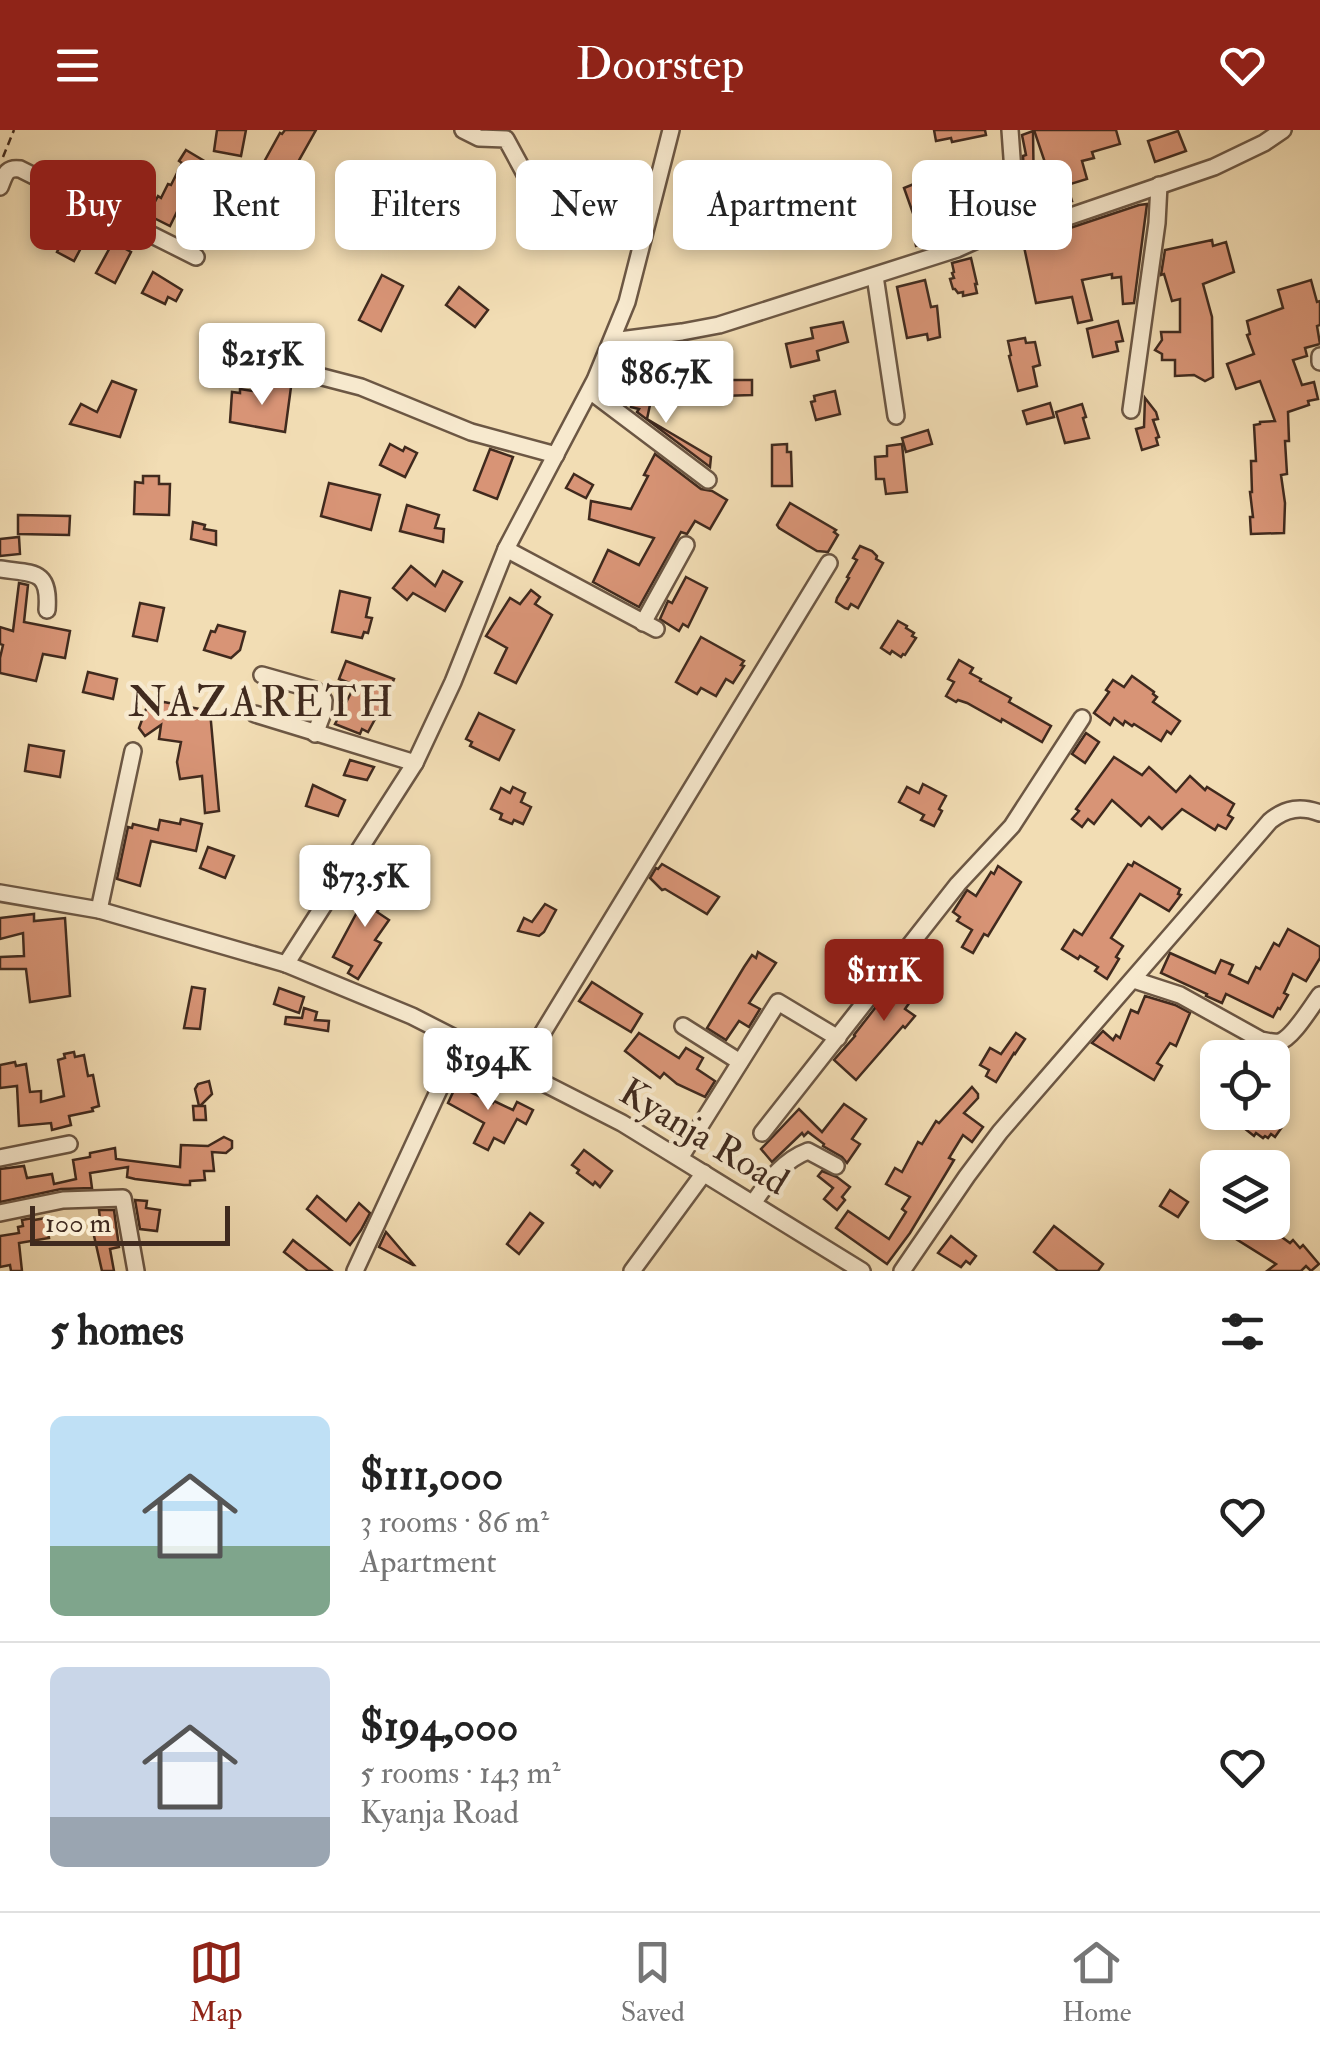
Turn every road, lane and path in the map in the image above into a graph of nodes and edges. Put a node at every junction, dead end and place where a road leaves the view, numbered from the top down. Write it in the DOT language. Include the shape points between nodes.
graph roads {
  1 [pos="14,130"];
  2 [pos="463,130"];
  3 [pos="671,130"];
  4 [pos="1010,130"];
  5 [pos="1283,130"];
  6 [pos="517,160"];
  7 [pos="1012,160"];
  8 [pos="0,163"];
  9 [pos="1160,185"];
  10 [pos="0,187"];
  11 [pos="653,199"];
  12 [pos="1072,216"];
  13 [pos="640,250"];
  14 [pos="951,250"];
  15 [pos="196,257"];
  16 [pos="874,276"];
  17 [pos="612,341"];
  18 [pos="257,360"];
  19 [pos="590,391"];
  20 [pos="1131,410"];
  21 [pos="896,416"];
  22 [pos="556,455"];
  23 [pos="708,480"];
  24 [pos="686,545"];
  25 [pos="506,549"];
  26 [pos="829,563"];
  27 [pos="0,569"];
  28 [pos="47,610"];
  29 [pos="262,675"];
  30 [pos="255,714"];
  31 [pos="1082,718"];
  32 [pos="315,734"];
  33 [pos="133,751"];
  34 [pos="415,763"];
  35 [pos="1320,813"];
  36 [pos="0,893"];
  37 [pos="99,910"];
  38 [pos="286,964"];
  39 [pos="1134,980"];
  40 [pos="1320,995"];
  41 [pos="682,1026"];
  42 [pos="838,1038"];
  43 [pos="462,1040"];
  44 [pos="740,1062"];
  45 [pos="520,1070"];
  46 [pos="762,1134"];
  47 [pos="68,1144"];
  48 [pos="0,1158"];
  49 [pos="680,1158"];
  50 [pos="836,1166"];
  51 [pos="704,1172"];
  52 [pos="753,1203"];
  53 [pos="0,1213"];
  54 [pos="136,1271"];
  55 [pos="355,1271"];
  56 [pos="632,1271"];
  57 [pos="862,1271"];
  58 [pos="902,1271"];
  1 -- 8 [label="path"];
  2 -- 6 [label="street" via="506,140"];
  3 -- 11 [label="street"];
  4 -- 7 [label="street"];
  5 -- 9 [label="street" via="1214,167"];
  9 -- 12 [label="street"];
  9 -- 20 [label="street"];
  10 -- 15 [label="street" via="6,171 20,169"];
  13 -- 17 [label="street"];
  14 -- 16 [label="street"];
  16 -- 17 [label="street" via="719,324"];
  16 -- 21 [label="street"];
  17 -- 19 [label="street"];
  18 -- 22 [label="street" via="361,387 471,432"];
  19 -- 22 [label="street"];
  19 -- 23 [label="street"];
  22 -- 25 [label="street"];
  24 -- 25 [label="street" via="650,626"];
  25 -- 34 [label="street"];
  26 -- 45 [label="street"];
  27 -- 28 [label="street" via="46,583"];
  29 -- 32 [label="street" via="315,690 324,700"];
  30 -- 32 [label="street"];
  31 -- 42 [label="street" via="1012,826"];
  32 -- 34 [label="street"];
  33 -- 37 [label="street"];
  34 -- 38 [label="street"];
  35 -- 39 [label="street" via="1295,808 1270,821"];
  36 -- 37 [label="street, Kyanja Road"];
  37 -- 38 [label="street, Kyanja Road"];
  38 -- 43 [label="street, Kyanja Road"];
  39 -- 40 [label="street" via="1180,994 1275,1043 1291,1034"];
  39 -- 58 [label="street" via="1000,1132"];
  41 -- 44 [label="street"];
  42 -- 44 [label="street" via="778,1002"];
  42 -- 46 [label="street"];
  43 -- 45 [label="street, Kyanja Road"];
  43 -- 55 [label="street"];
  44 -- 49 [label="street"];
  45 -- 49 [label="street, Kyanja Road"];
  47 -- 48 [label="street"];
  49 -- 51 [label="street, Kyanja Road"];
  50 -- 52 [label="street" via="808,1151 796,1156"];
  51 -- 52 [label="street, Kyanja Road"];
  51 -- 56 [label="street"];
  52 -- 57 [label="street, Kyanja Road"];
  53 -- 54 [label="street" via="63,1200 123,1198"];
}
